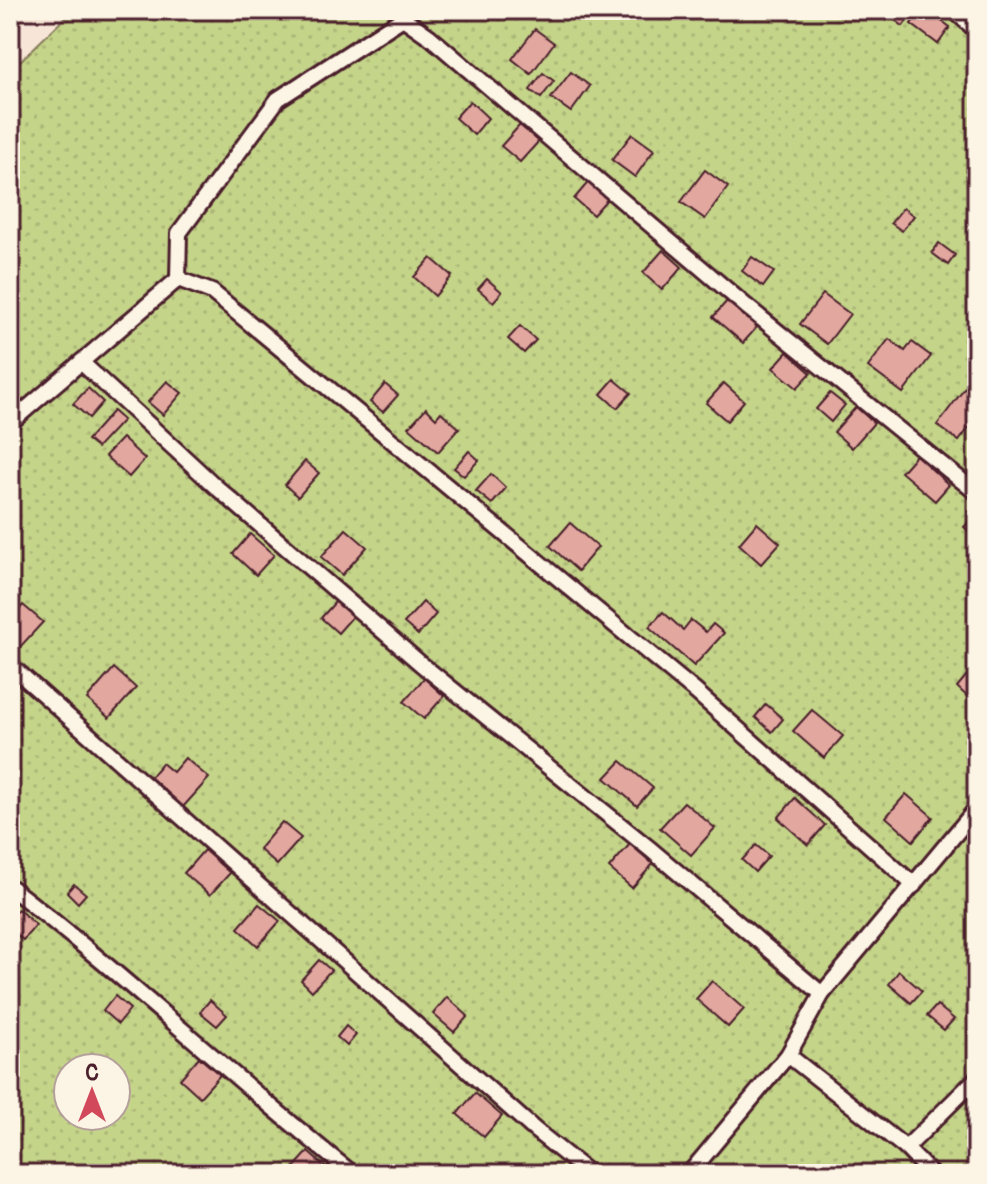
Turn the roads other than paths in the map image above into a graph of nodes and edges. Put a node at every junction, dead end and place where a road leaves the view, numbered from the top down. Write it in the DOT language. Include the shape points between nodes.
graph roads {
  1 [pos="954,10"];
  2 [pos="404,14"];
  3 [pos="977,31"];
  4 [pos="178,279"];
  5 [pos="81,362"];
  6 [pos="10,423"];
  7 [pos="977,493"];
  8 [pos="10,665"];
  9 [pos="977,808"];
  10 [pos="914,885"];
  11 [pos="10,887"];
  12 [pos="822,994"];
  13 [pos="788,1055"];
  14 [pos="977,1078"];
  15 [pos="906,1148"];
  16 [pos="353,1174"];
  17 [pos="590,1174"];
  18 [pos="689,1174"];
  19 [pos="931,1174"];
  1 -- 3 [label="lane"];
  2 -- 4 [label="lane" via="278,99 179,233"];
  2 -- 7 [label="lane" via="746,306"];
  4 -- 5 [label="lane"];
  4 -- 10 [label="lane" via="212,292 696,692"];
  5 -- 6 [label="lane"];
  5 -- 12 [label="lane" via="421,664"];
  8 -- 17 [label="lane"];
  9 -- 10 [label="lane"];
  10 -- 12 [label="lane"];
  11 -- 16 [label="lane"];
  12 -- 13 [label="lane"];
  13 -- 15 [label="lane"];
  13 -- 18 [label="lane"];
  14 -- 15 [label="lane"];
  15 -- 19 [label="lane"];
}
